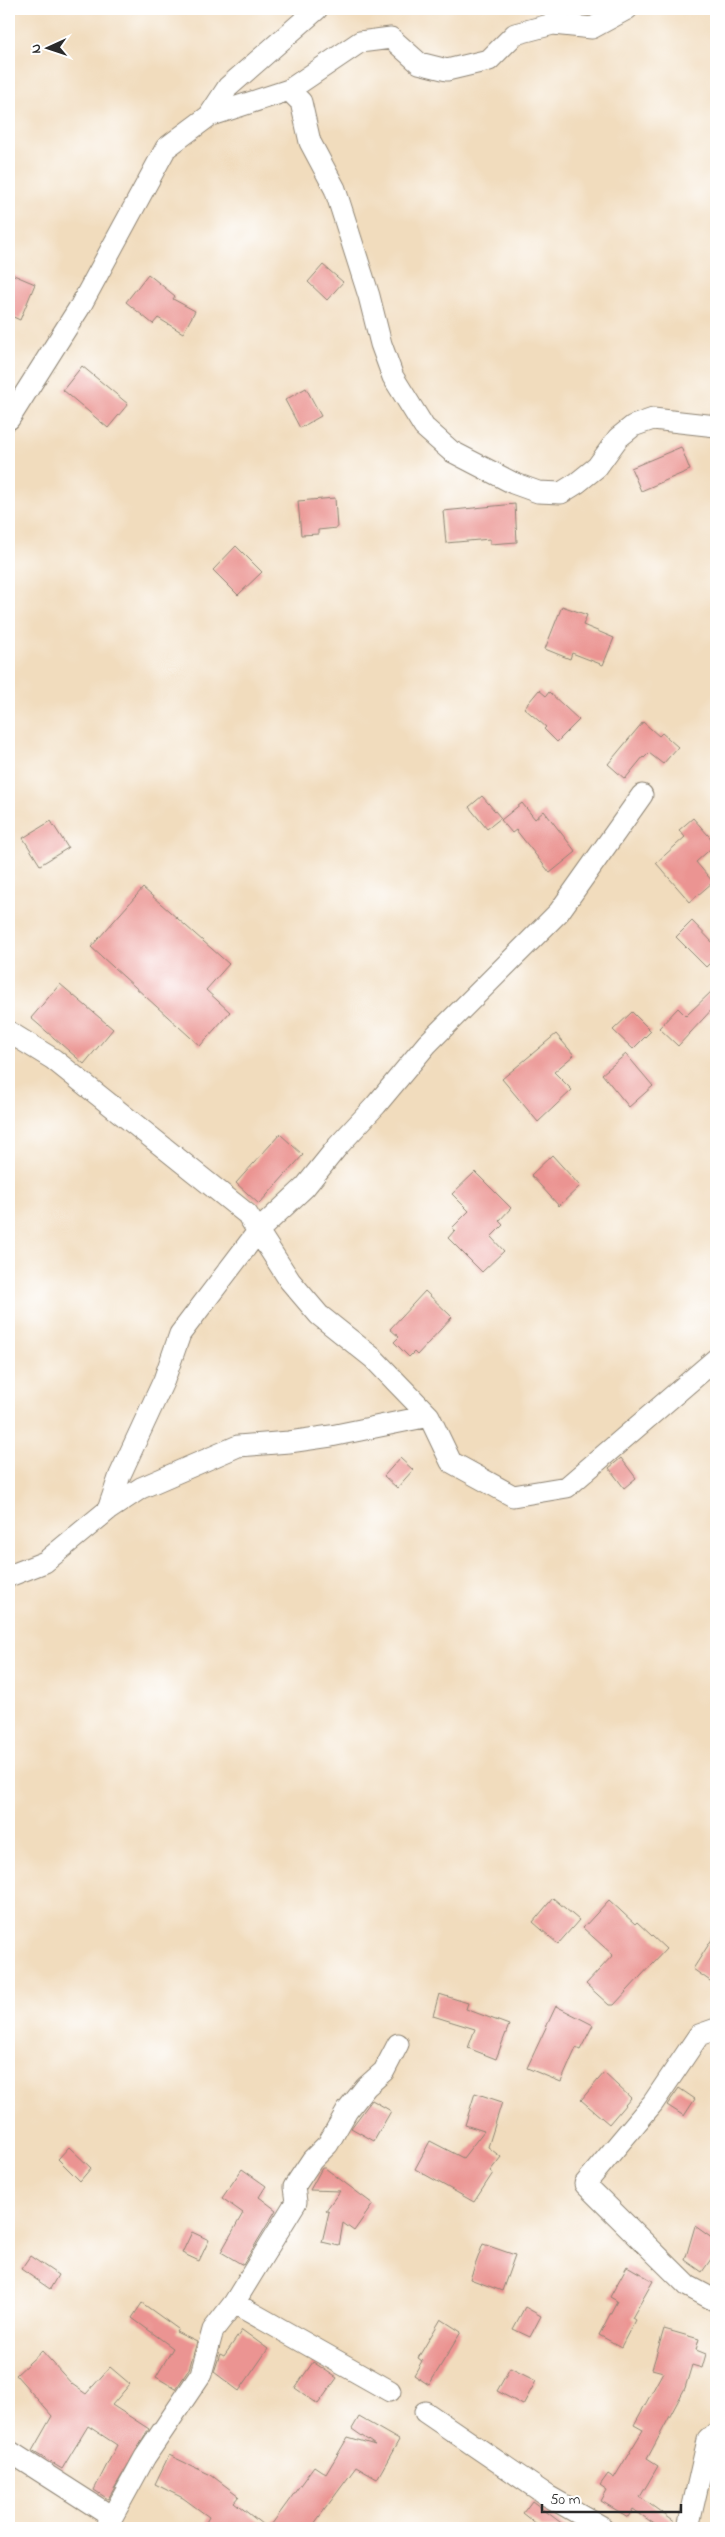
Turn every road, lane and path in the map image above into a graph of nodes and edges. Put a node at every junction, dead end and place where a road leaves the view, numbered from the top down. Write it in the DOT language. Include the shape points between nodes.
graph roads {
  1 [pos="317,9"];
  2 [pos="627,9"];
  3 [pos="289,90"];
  4 [pos="209,116"];
  5 [pos="9,419"];
  6 [pos="716,426"];
  7 [pos="642,795"];
  8 [pos="9,1032"];
  9 [pos="259,1230"];
  10 [pos="716,1359"];
  11 [pos="428,1416"];
  12 [pos="108,1510"];
  13 [pos="9,1576"];
  14 [pos="716,2029"];
  15 [pos="398,2044"];
  16 [pos="716,2301"];
  17 [pos="234,2303"];
  18 [pos="390,2392"];
  19 [pos="425,2412"];
  20 [pos="716,2433"];
  21 [pos="9,2451"];
  22 [pos="109,2522"];
  23 [pos="604,2528"];
  24 [pos="688,2528"];
  1 -- 4 [label="street" via="228,87"];
  2 -- 3 [label="street" via="592,28 553,24 515,34 489,60 447,70 419,62 391,38 360,42"];
  3 -- 4 [label="street"];
  3 -- 6 [label="street" via="301,102 310,142 335,190 393,377 424,427 450,451 513,483 538,492 561,493 597,467 618,438 633,426 653,420"];
  4 -- 5 [label="street" via="166,148 81,306"];
  7 -- 9 [label="street" via="559,912 427,1044 305,1187"];
  8 -- 9 [label="street" via="53,1059 145,1131 248,1214"];
  9 -- 11 [label="street" via="290,1281 319,1315 374,1358"];
  9 -- 12 [label="street" via="180,1334 164,1380 120,1474"];
  10 -- 11 [label="street" via="567,1487 513,1496 451,1462"];
  11 -- 12 [label="street" via="331,1436 238,1446 141,1488"];
  12 -- 13 [label="street" via="45,1562"];
  14 -- 16 [label="street" via="699,2035 652,2103 585,2184 688,2286"];
  15 -- 17 [label="street" via="384,2071 352,2105 328,2144 312,2160 294,2187 296,2202"];
  17 -- 18 [label="street"];
  17 -- 22 [label="street" via="214,2330 201,2374 145,2457"];
  19 -- 23 [label="street" via="548,2496"];
  20 -- 24 [label="street" via="708,2440"];
  21 -- 22 [label="street"];
}
